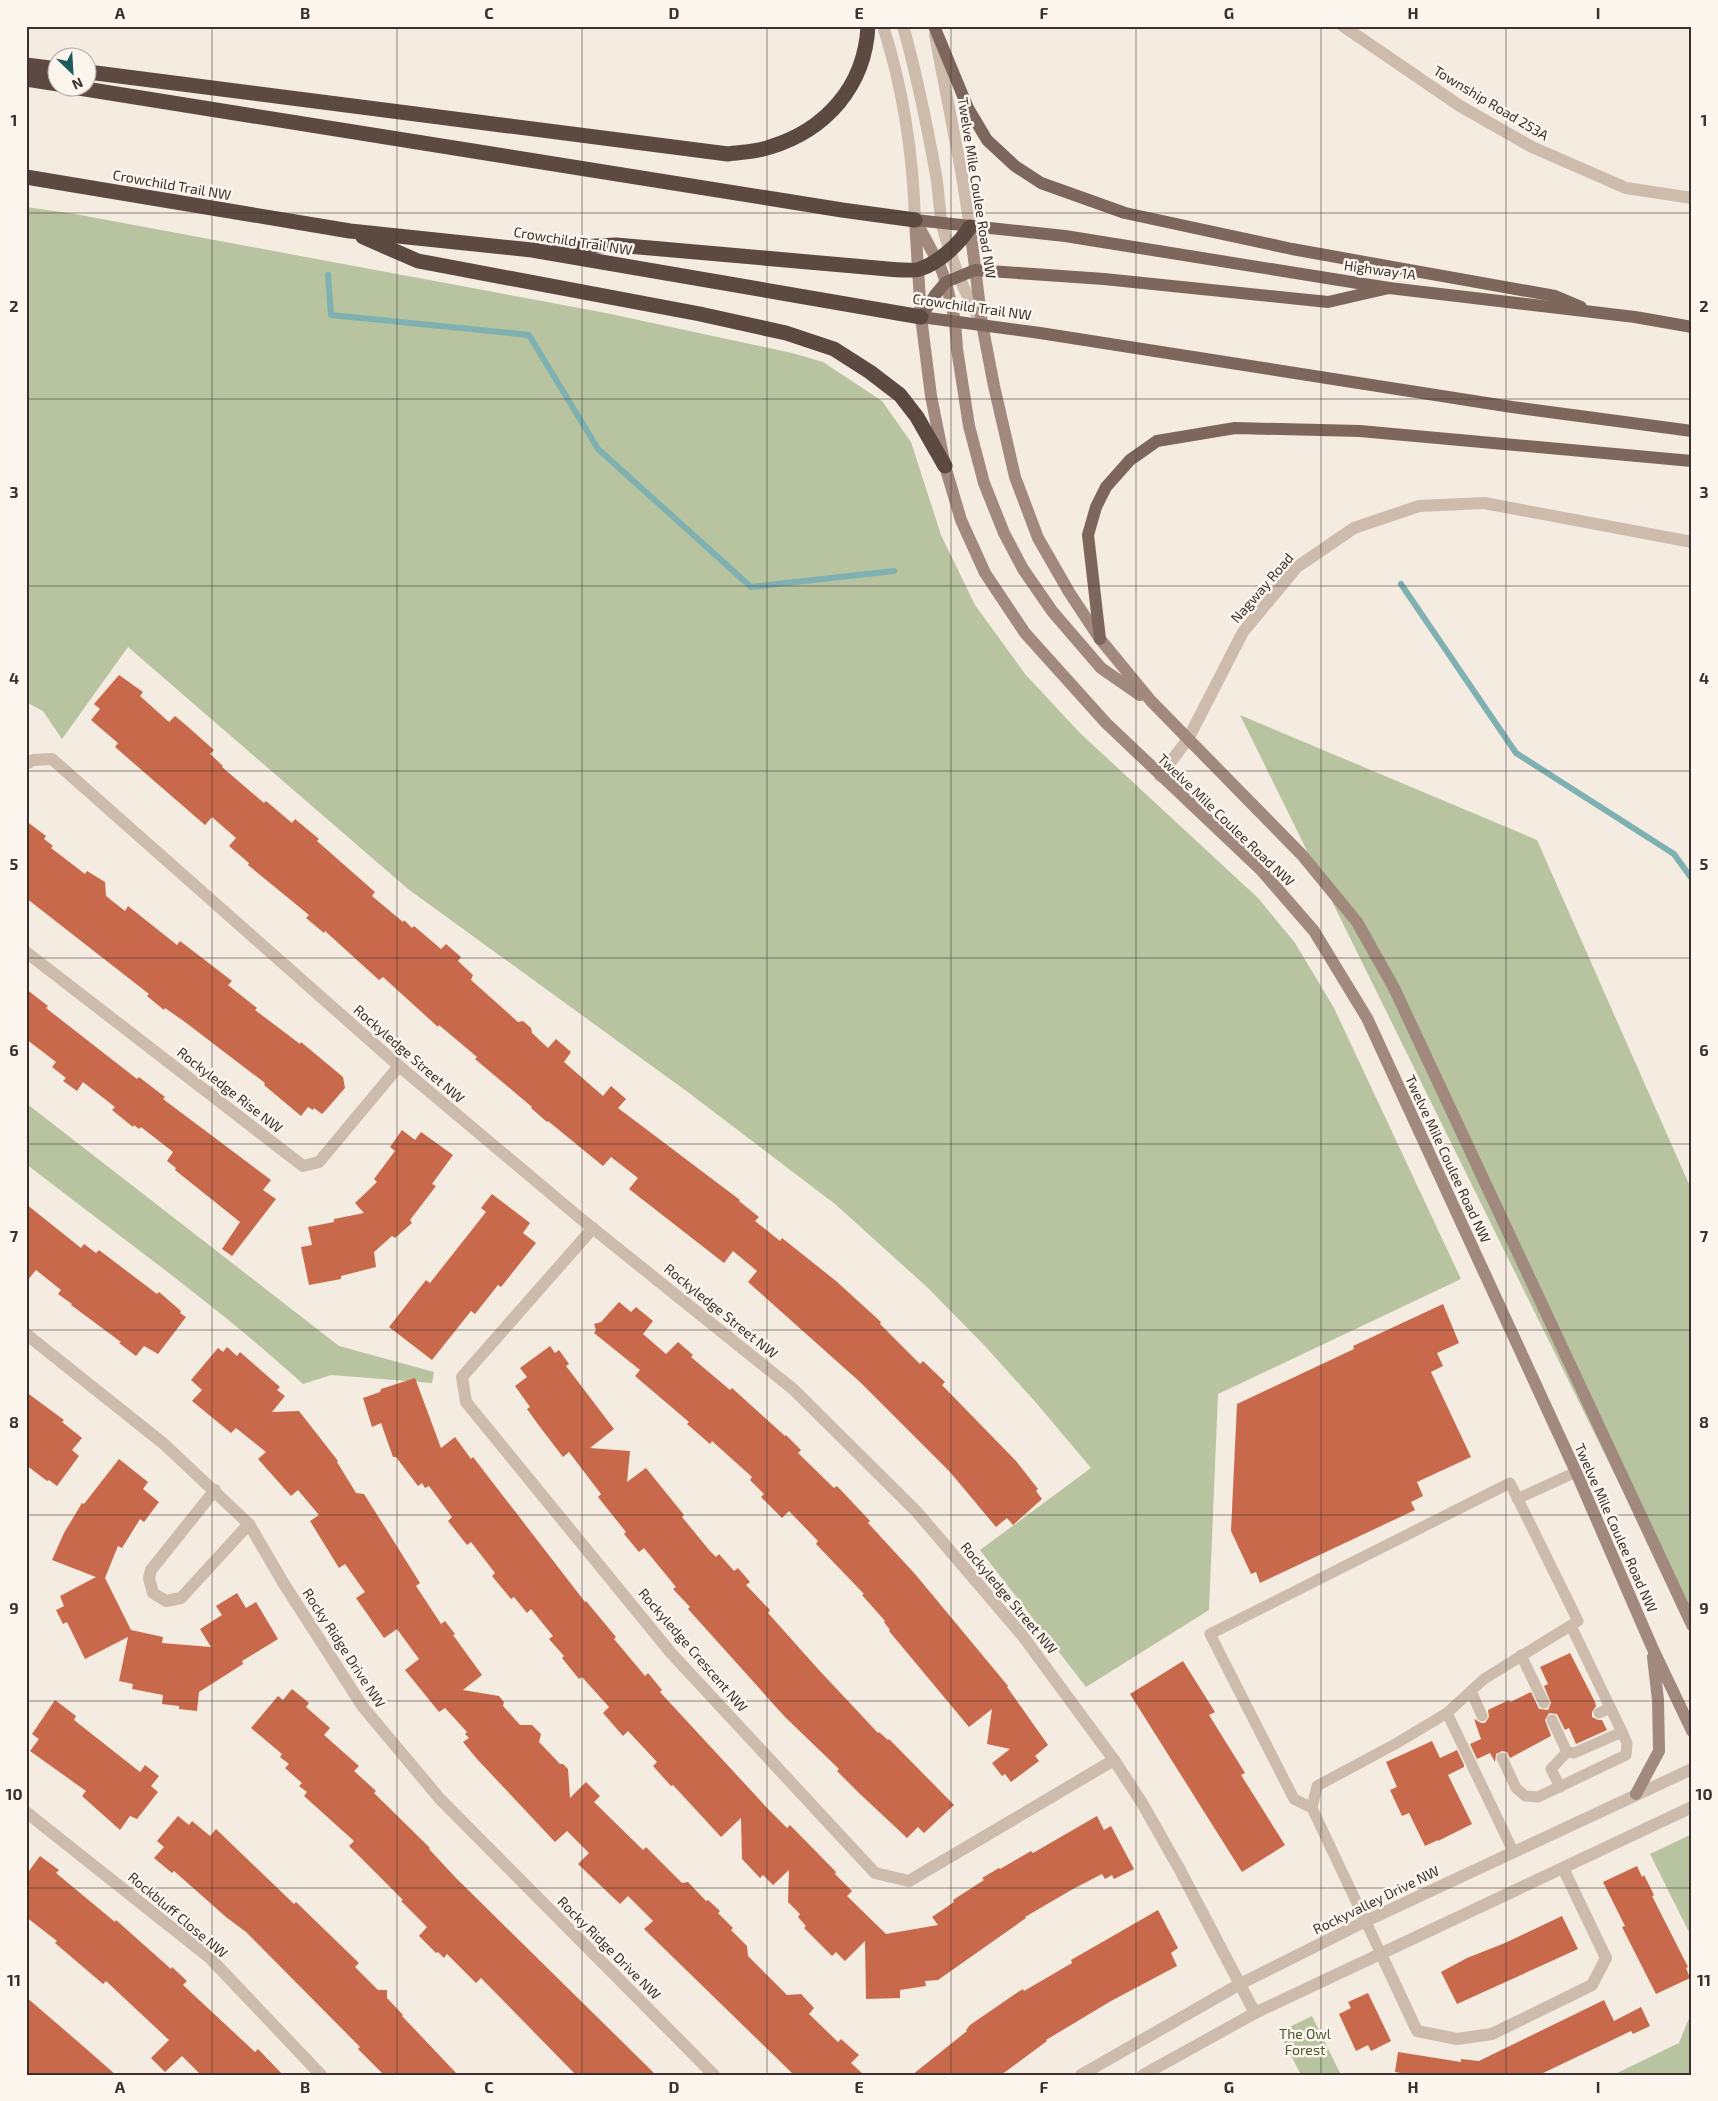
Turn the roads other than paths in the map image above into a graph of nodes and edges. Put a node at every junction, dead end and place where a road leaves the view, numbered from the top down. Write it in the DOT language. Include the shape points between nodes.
graph roads {
  1 [pos="868,26"];
  2 [pos="883,26"];
  3 [pos="903,26"];
  4 [pos="933,26"];
  5 [pos="1343,26"];
  6 [pos="26,64"];
  7 [pos="48,67"];
  8 [pos="98,73"];
  9 [pos="26,79"];
  10 [pos="48,82"];
  11 [pos="98,91"];
  12 [pos="26,177"];
  13 [pos="1692,198"];
  14 [pos="915,220"];
  15 [pos="942,224"];
  16 [pos="970,226"];
  17 [pos="350,231"];
  18 [pos="532,250"];
  19 [pos="950,250"];
  20 [pos="937,259"];
  21 [pos="919,269"];
  22 [pos="975,270"];
  23 [pos="960,276"];
  24 [pos="946,282"];
  25 [pos="1388,288"];
  26 [pos="1593,312"];
  27 [pos="921,317"];
  28 [pos="955,321"];
  29 [pos="982,324"];
  30 [pos="1692,327"];
  31 [pos="1692,431"];
  32 [pos="1692,461"];
  33 [pos="945,466"];
  34 [pos="1692,542"];
  35 [pos="1100,639"];
  36 [pos="1151,701"];
  37 [pos="1188,739"];
  38 [pos="28,761"];
  39 [pos="1160,776"];
  40 [pos="26,952"];
  41 [pos="399,1066"];
  42 [pos="593,1228"];
  43 [pos="26,1334"];
  44 [pos="1576,1472"];
  45 [pos="215,1490"];
  46 [pos="1517,1499"];
  47 [pos="249,1524"];
  48 [pos="1692,1625"];
  49 [pos="1571,1626"];
  50 [pos="1652,1647"];
  51 [pos="1521,1656"];
  52 [pos="1590,1665"];
  53 [pos="1578,1670"];
  54 [pos="1548,1684"];
  55 [pos="1537,1689"];
  56 [pos="1471,1691"];
  57 [pos="1544,1702"];
  58 [pos="1610,1708"];
  59 [pos="1447,1713"];
  60 [pos="1599,1713"];
  61 [pos="1482,1716"];
  62 [pos="1552,1720"];
  63 [pos="1692,1731"];
  64 [pos="1622,1732"];
  65 [pos="1567,1752"];
  66 [pos="1502,1758"];
  67 [pos="1114,1760"];
  68 [pos="1692,1769"];
  69 [pos="1560,1787"];
  70 [pos="1636,1794"];
  71 [pos="1692,1807"];
  72 [pos="1312,1808"];
  73 [pos="26,1812"];
  74 [pos="1513,1852"];
  75 [pos="1563,1868"];
  76 [pos="1366,1921"];
  77 [pos="1381,1954"];
  78 [pos="1240,1984"];
  79 [pos="1256,2014"];
  80 [pos="321,2075"];
  81 [pos="714,2075"];
  82 [pos="1081,2075"];
  83 [pos="1143,2075"];
  1 -- 8 [label="highway" via="857,76 831,111 805,131 770,148 728,154"];
  2 -- 14 [label="street, Twelve Mile Coulee Road NW" via="902,101 914,183"];
  3 -- 15 [label="street" via="928,132"];
  4 -- 16 [label="street, Twelve Mile Coulee Road NW"];
  4 -- 26 [label="main road" via="968,108 987,140 1015,166 1041,183 1125,213 1292,249 1555,296"];
  5 -- 13 [label="street, Township Road 253A" via="1460,106 1532,147 1626,188"];
  6 -- 7 [label="highway"];
  9 -- 10 [label="highway"];
  11 -- 14 [label="highway"];
  12 -- 17 [label="highway, Crowchild Trail NW"];
  14 -- 15 [label="main road"];
  14 -- 20 [label="main road"];
  14 -- 21 [label="main road, Twelve Mile Coulee Road NW"];
  15 -- 16 [label="main road"];
  15 -- 19 [label="street"];
  16 -- 19 [label="highway"];
  16 -- 22 [label="main road, Twelve Mile Coulee Road NW"];
  16 -- 25 [label="main road, Highway 1A" via="1065,236"];
  17 -- 18 [label="highway, Crowchild Trail NW"];
  17 -- 33 [label="highway" via="418,261 710,316 786,333 834,349 900,395"];
  18 -- 21 [label="highway" via="616,245"];
  18 -- 27 [label="highway, Crowchild Trail NW"];
  19 -- 20 [label="highway"];
  19 -- 23 [label="street"];
  20 -- 21 [label="highway"];
  20 -- 24 [label="main road"];
  21 -- 27 [label="main road, Twelve Mile Coulee Road NW"];
  22 -- 23 [label="main road"];
  22 -- 25 [label="main road" via="1328,302"];
  22 -- 29 [label="main road, Twelve Mile Coulee Road NW"];
  23 -- 24 [label="main road"];
  23 -- 29 [label="street" via="970,304"];
  24 -- 27 [label="main road"];
  24 -- 28 [label="main road"];
  25 -- 26 [label="main road, Highway 1A"];
  26 -- 30 [label="main road, Highway 1A"];
  27 -- 28 [label="main road, Crowchild Trail NW"];
  27 -- 33 [label="main road, Twelve Mile Coulee Road NW" via="931,396"];
  28 -- 29 [label="main road, Crowchild Trail NW"];
  28 -- 36 [label="main road" via="969,426 984,483 1004,533 1023,569 1052,611 1100,668"];
  29 -- 31 [label="main road, Crowchild Trail NW" via="1512,407"];
  29 -- 35 [label="main road, Twelve Mile Coulee Road NW" via="1015,477 1038,538"];
  32 -- 35 [label="main road" via="1360,431 1235,428 1157,441 1130,460 1106,487 1096,507 1088,535"];
  33 -- 39 [label="main road, Twelve Mile Coulee Road NW" via="961,520 985,573 1024,632 1106,723"];
  34 -- 37 [label="street, Nagway Road" via="1484,503 1419,506 1354,528 1297,567 1243,632"];
  35 -- 36 [label="main road, Twelve Mile Coulee Road NW"];
  36 -- 37 [label="main road, Twelve Mile Coulee Road NW"];
  37 -- 39 [label="street, Nagway Road"];
  37 -- 48 [label="main road, Twelve Mile Coulee Road NW" via="1302,856 1361,930 1394,988"];
  38 -- 41 [label="street, Rockyledge Street NW" via="52,759"];
  39 -- 44 [label="main road, Twelve Mile Coulee Road NW" via="1262,871 1314,931 1362,1010"];
  40 -- 41 [label="street, Rockyledge Rise NW" via="303,1166 320,1162"];
  41 -- 42 [label="street, Rockyledge Street NW"];
  42 -- 67 [label="street, Rockyledge Street NW" via="793,1389 916,1511 1022,1634"];
  42 -- 67 [label="street, Rockyledge Crescent NW" via="462,1377 466,1402 671,1653 875,1873 909,1881"];
  43 -- 45 [label="street, Rocky Ridge Drive NW" via="164,1444"];
  44 -- 46 [label="lane"];
  44 -- 50 [label="main road, Twelve Mile Coulee Road NW"];
  45 -- 47 [label="street, Rocky Ridge Drive NW"];
  45 -- 47 [label="street" via="151,1570 149,1578 153,1593 166,1601 181,1598"];
  46 -- 49 [label="lane" via="1578,1621"];
  46 -- 72 [label="lane" via="1510,1483 1210,1634 1294,1798"];
  47 -- 81 [label="street, Rocky Ridge Drive NW" via="363,1707 440,1799"];
  49 -- 51 [label="lane"];
  49 -- 52 [label="lane"];
  50 -- 63 [label="main road, Twelve Mile Coulee Road NW"];
  50 -- 70 [label="main road" via="1659,1750"];
  51 -- 55 [label="lane"];
  51 -- 56 [label="lane"];
  52 -- 53 [label="lane"];
  52 -- 58 [label="lane"];
  54 -- 55 [label="lane"];
  55 -- 57 [label="lane"];
  56 -- 59 [label="lane"];
  56 -- 61 [label="lane"];
  58 -- 60 [label="lane"];
  58 -- 64 [label="lane"];
  59 -- 72 [label="lane" via="1317,1786"];
  59 -- 74 [label="lane"];
  62 -- 65 [label="lane" via="1564,1731"];
  64 -- 65 [label="lane" via="1574,1754"];
  64 -- 69 [label="lane" via="1627,1743 1626,1755"];
  65 -- 69 [label="lane" via="1551,1768"];
  66 -- 69 [label="lane" via="1516,1788 1525,1796 1538,1797"];
  67 -- 78 [label="street, Rockyledge Street NW" via="1180,1870"];
  68 -- 70 [label="street, Rockyvalley Drive NW"];
  70 -- 74 [label="street, Rockyvalley Drive NW"];
  71 -- 75 [label="street"];
  72 -- 76 [label="lane"];
  73 -- 80 [label="street, Rockbluff Close NW" via="210,1958"];
  74 -- 76 [label="street, Rockyvalley Drive NW"];
  75 -- 77 [label="street"];
  75 -- 77 [label="street" via="1606,1958 1592,1985 1492,2034 1457,2039 1417,2031"];
  76 -- 77 [label="lane"];
  76 -- 78 [label="street, Rockyvalley Drive NW"];
  77 -- 79 [label="street"];
  78 -- 79 [label="street, Rockyledge Street NW"];
  78 -- 82 [label="street, Rockyvalley Drive NW"];
  79 -- 83 [label="street"];
}
